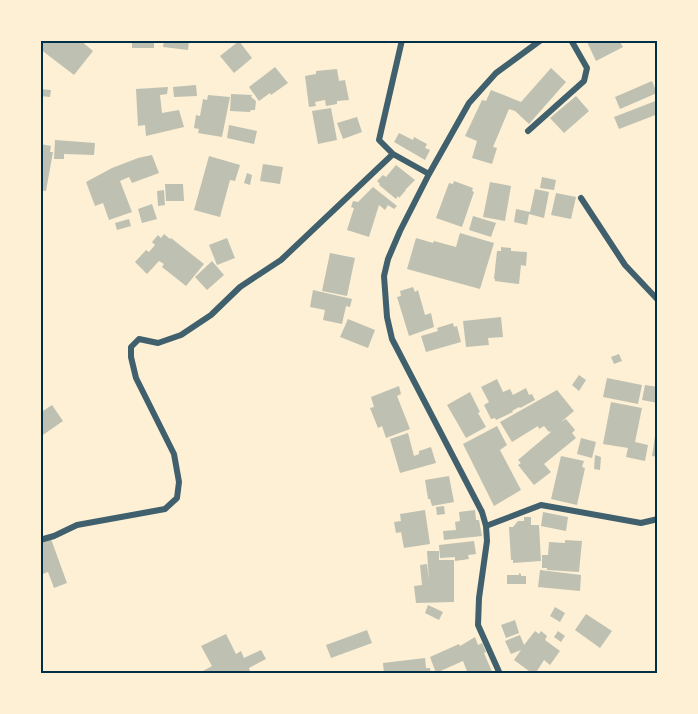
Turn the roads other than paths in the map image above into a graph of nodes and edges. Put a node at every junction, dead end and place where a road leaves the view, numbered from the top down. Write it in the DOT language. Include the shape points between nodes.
graph roads {
  1 [pos="402,40"];
  2 [pos="541,40"];
  3 [pos="571,40"];
  4 [pos="528,131"];
  5 [pos="393,154"];
  6 [pos="429,174"];
  7 [pos="581,198"];
  8 [pos="657,300"];
  9 [pos="657,519"];
  10 [pos="486,526"];
  11 [pos="40,540"];
  12 [pos="500,674"];
  1 -- 5 [label="street" via="380,140"];
  2 -- 6 [label="street" via="496,73 469,103"];
  3 -- 4 [label="street" via="587,68 584,81"];
  5 -- 6 [label="street"];
  5 -- 11 [label="street" via="281,260 240,287 211,315 182,335 158,343 139,339 131,347 136,378 174,454 179,482 177,498 165,509 77,525"];
  6 -- 10 [label="street" via="388,259 384,276 387,317 392,339"];
  7 -- 8 [label="street" via="625,265"];
  9 -- 10 [label="street" via="641,523 541,506"];
  10 -- 12 [label="street" via="488,541 478,625"];
}
